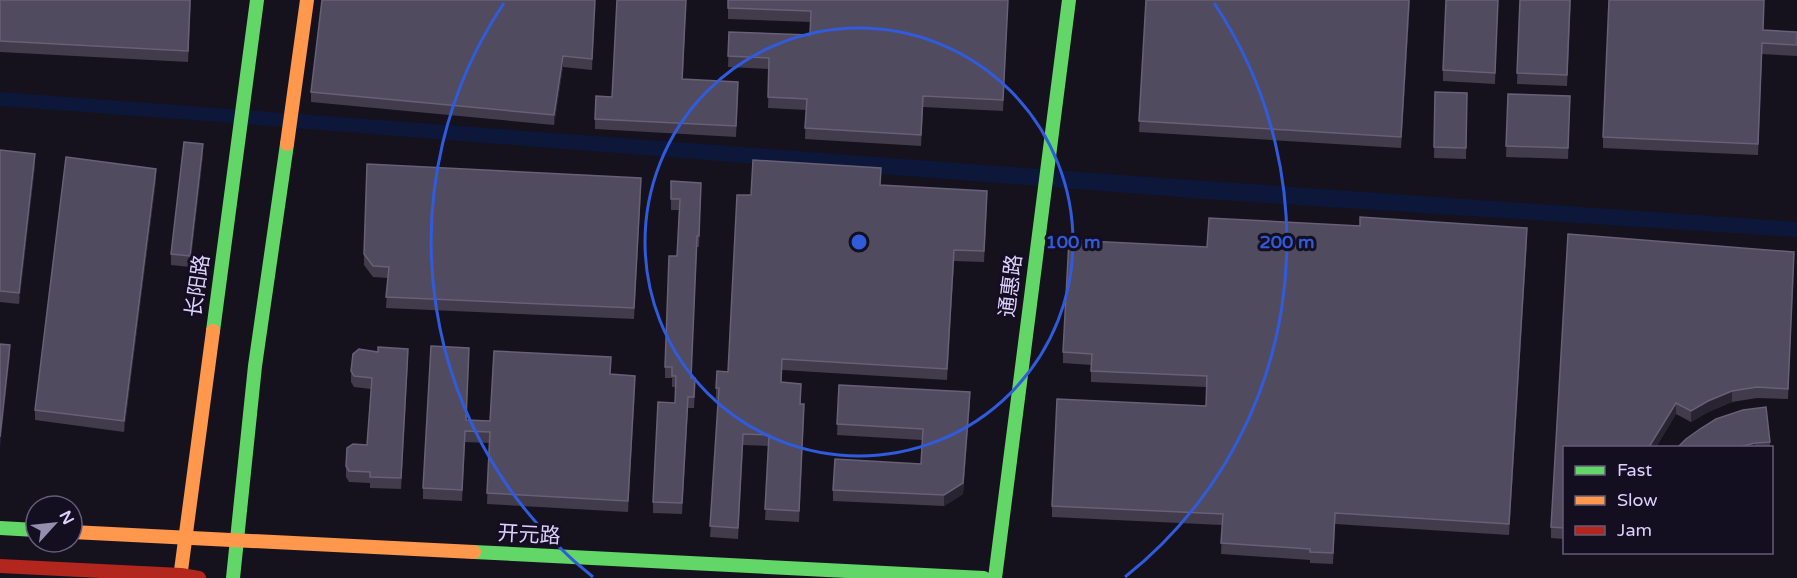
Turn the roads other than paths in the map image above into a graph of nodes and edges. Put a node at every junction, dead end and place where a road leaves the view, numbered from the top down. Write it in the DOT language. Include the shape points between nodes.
graph roads {
  1 [pos="257,0"];
  2 [pos="307,0"];
  3 [pos="1069,0"];
  4 [pos="0,528"];
  5 [pos="24,529"];
  6 [pos="84,533"];
  7 [pos="185,538"];
  8 [pos="236,541"];
  9 [pos="0,566"];
  10 [pos="180,576"];
  11 [pos="199,578"];
  12 [pos="233,578"];
  13 [pos="984,578"];
  14 [pos="995,578"];
  1 -- 7 [label="main road, 长阳路"];
  2 -- 8 [label="main road" via="255,366"];
  3 -- 14 [label="main road, 通惠路"];
  4 -- 5 [label="main road"];
  6 -- 7 [label="main road, 开元路"];
  7 -- 8 [label="main road, 开元路"];
  7 -- 10 [label="main road, 长阳路"];
  8 -- 12 [label="main road"];
  8 -- 13 [label="main road, 开元路"];
  9 -- 10 [label="main road"];
  10 -- 11 [label="main road"];
}
